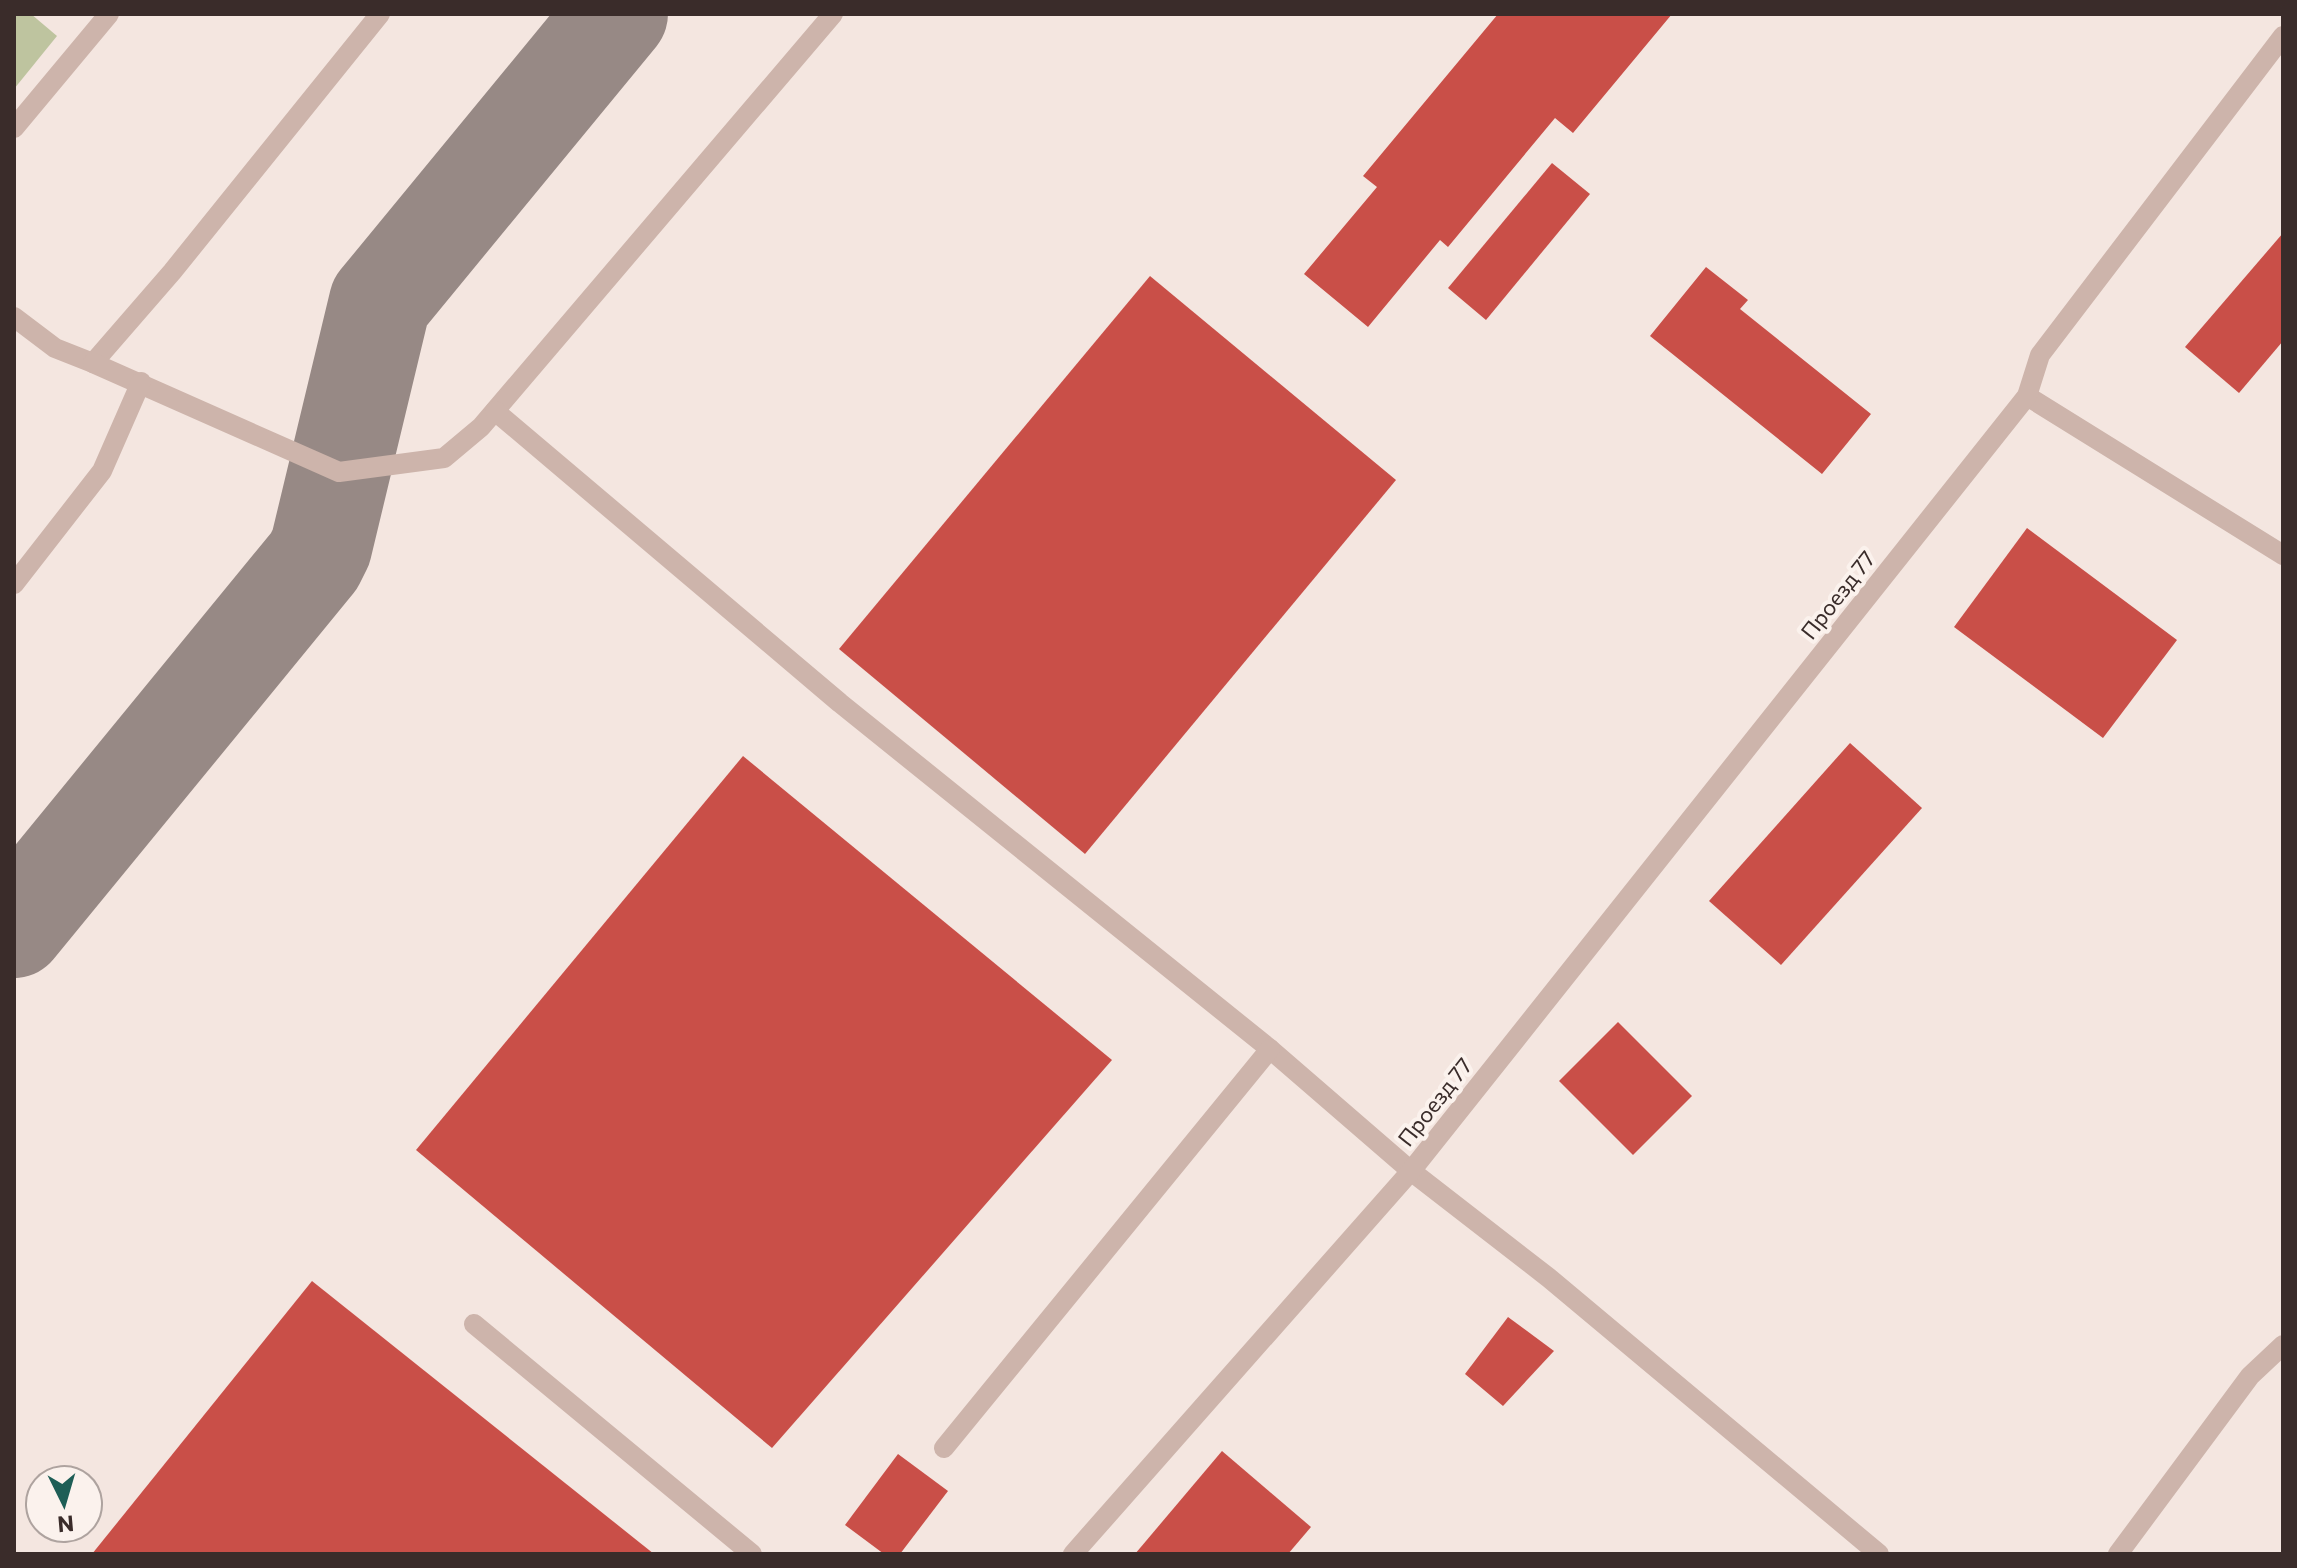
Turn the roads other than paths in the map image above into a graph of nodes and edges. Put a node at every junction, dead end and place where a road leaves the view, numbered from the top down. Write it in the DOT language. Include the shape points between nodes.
graph roads {
  1 [pos="109,14"];
  2 [pos="380,14"];
  3 [pos="833,14"];
  4 [pos="2283,36"];
  5 [pos="14,128"];
  6 [pos="14,317"];
  7 [pos="93,363"];
  8 [pos="141,382"];
  9 [pos="2027,396"];
  10 [pos="495,411"];
  11 [pos="2283,555"];
  12 [pos="14,584"];
  13 [pos="1270,1049"];
  14 [pos="1411,1171"];
  15 [pos="474,1324"];
  16 [pos="2283,1345"];
  17 [pos="944,1448"];
  18 [pos="752,1554"];
  19 [pos="1073,1554"];
  20 [pos="1879,1554"];
  21 [pos="2118,1554"];
  1 -- 5 [label="lane"];
  2 -- 7 [label="lane"];
  3 -- 10 [label="lane"];
  4 -- 9 [label="lane, Проезд 77" via="2040,355"];
  6 -- 7 [label="lane" via="55,348"];
  7 -- 8 [label="lane"];
  8 -- 10 [label="lane" via="339,472 444,458"];
  8 -- 12 [label="lane" via="102,471"];
  9 -- 11 [label="lane"];
  9 -- 14 [label="lane, Проезд 77"];
  10 -- 13 [label="lane" via="840,703"];
  13 -- 14 [label="lane"];
  13 -- 17 [label="lane"];
  14 -- 19 [label="lane, Проезд 77"];
  14 -- 20 [label="lane" via="1549,1278"];
  15 -- 18 [label="lane"];
  16 -- 21 [label="lane" via="2250,1376"];
}
